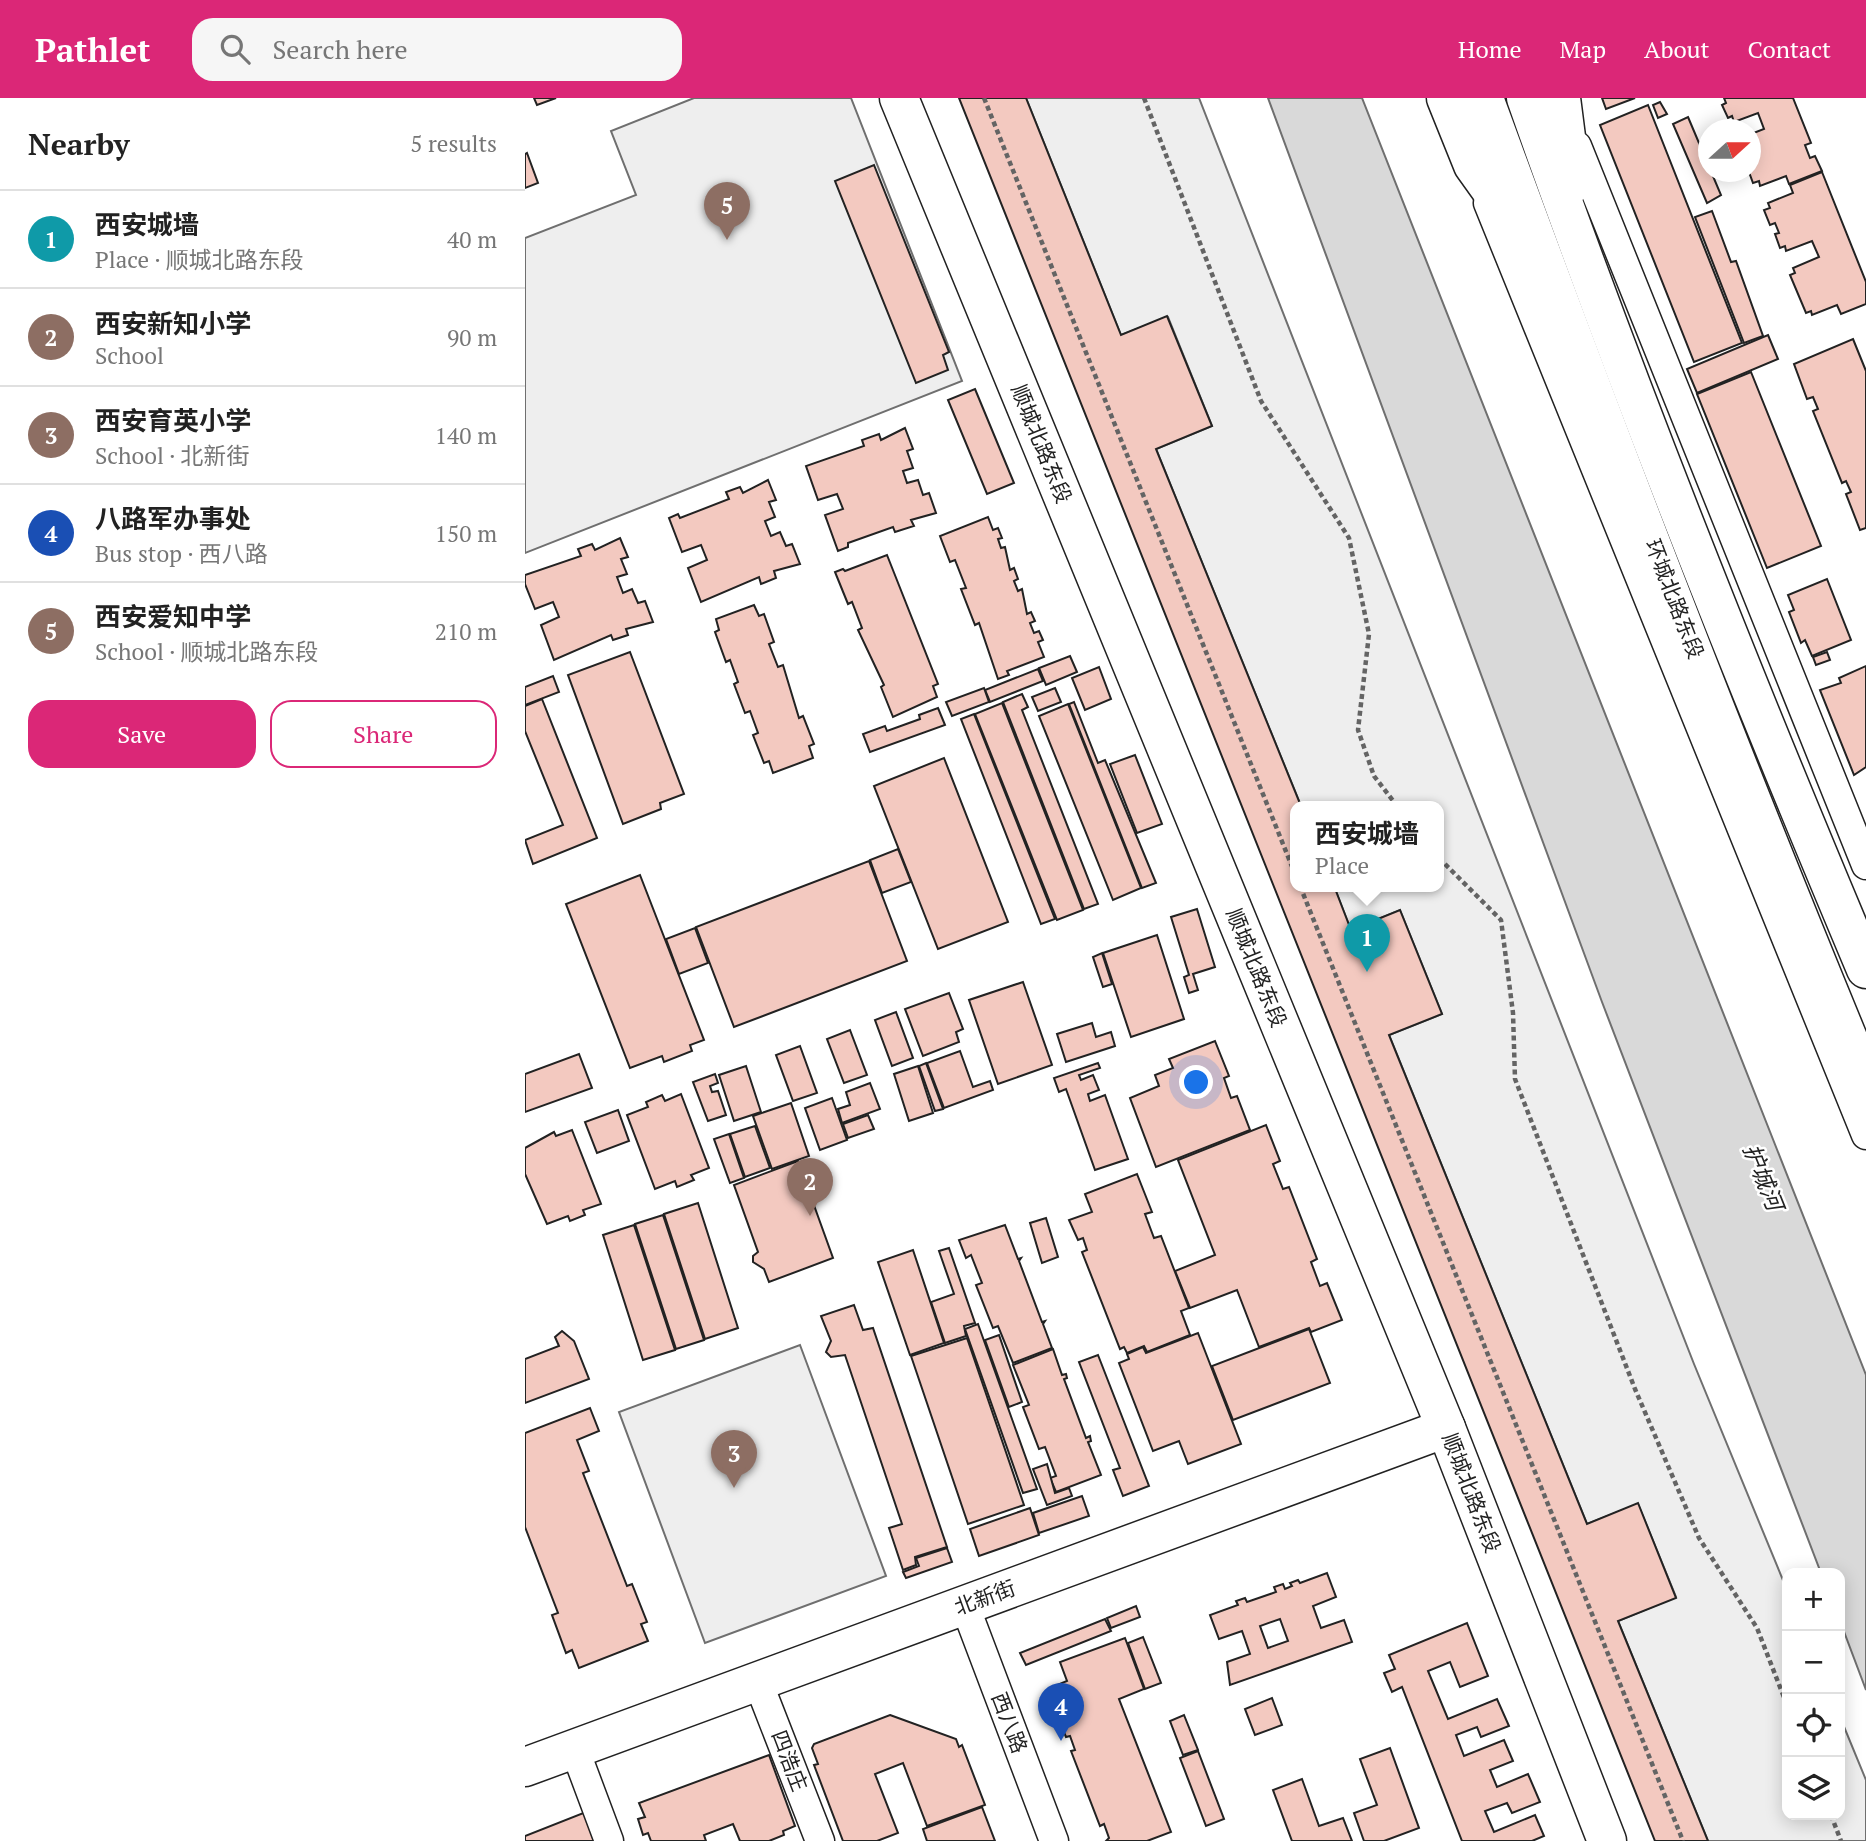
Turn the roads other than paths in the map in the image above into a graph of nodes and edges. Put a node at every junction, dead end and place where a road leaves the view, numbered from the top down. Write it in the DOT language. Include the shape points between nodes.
graph roads {
  1 [pos="899,98"];
  2 [pos="1446,98"];
  3 [pos="1549,101"];
  4 [pos="1487,106"];
  5 [pos="1473,165"];
  6 [pos="1562,259"];
  7 [pos="1866,864"];
  8 [pos="1866,970"];
  9 [pos="1866,1082"];
  10 [pos="1866,1135"];
  11 [pos="1445,1428"];
  12 [pos="965,1606"];
  13 [pos="758,1682"];
  14 [pos="575,1750"];
  15 [pos="525,1767"];
  16 [pos="609,1841"];
  17 [pos="820,1841"];
  18 [pos="1054,1841"];
  19 [pos="1607,1841"];
  1 -- 11 [label="street, 顺城北路东段"];
  2 -- 5 [label="street"];
  3 -- 6 [label="street"];
  3 -- 7 [label="street"];
  4 -- 6 [label="street, 环城北路东段"];
  5 -- 6 [label="street"];
  5 -- 10 [label="street"];
  6 -- 8 [label="street, 环城北路东段" via="1705,575"];
  6 -- 9 [label="street, 环城北路东段" via="1778,871"];
  11 -- 12 [label="street, 北新街"];
  11 -- 19 [label="street, 顺城北路东段"];
  12 -- 13 [label="street, 北新街"];
  12 -- 18 [label="street, 西八路"];
  13 -- 14 [label="street, 北新街"];
  13 -- 17 [label="street, 四浩庄"];
  14 -- 15 [label="street, 北新街"];
  14 -- 16 [label="street"];
}
